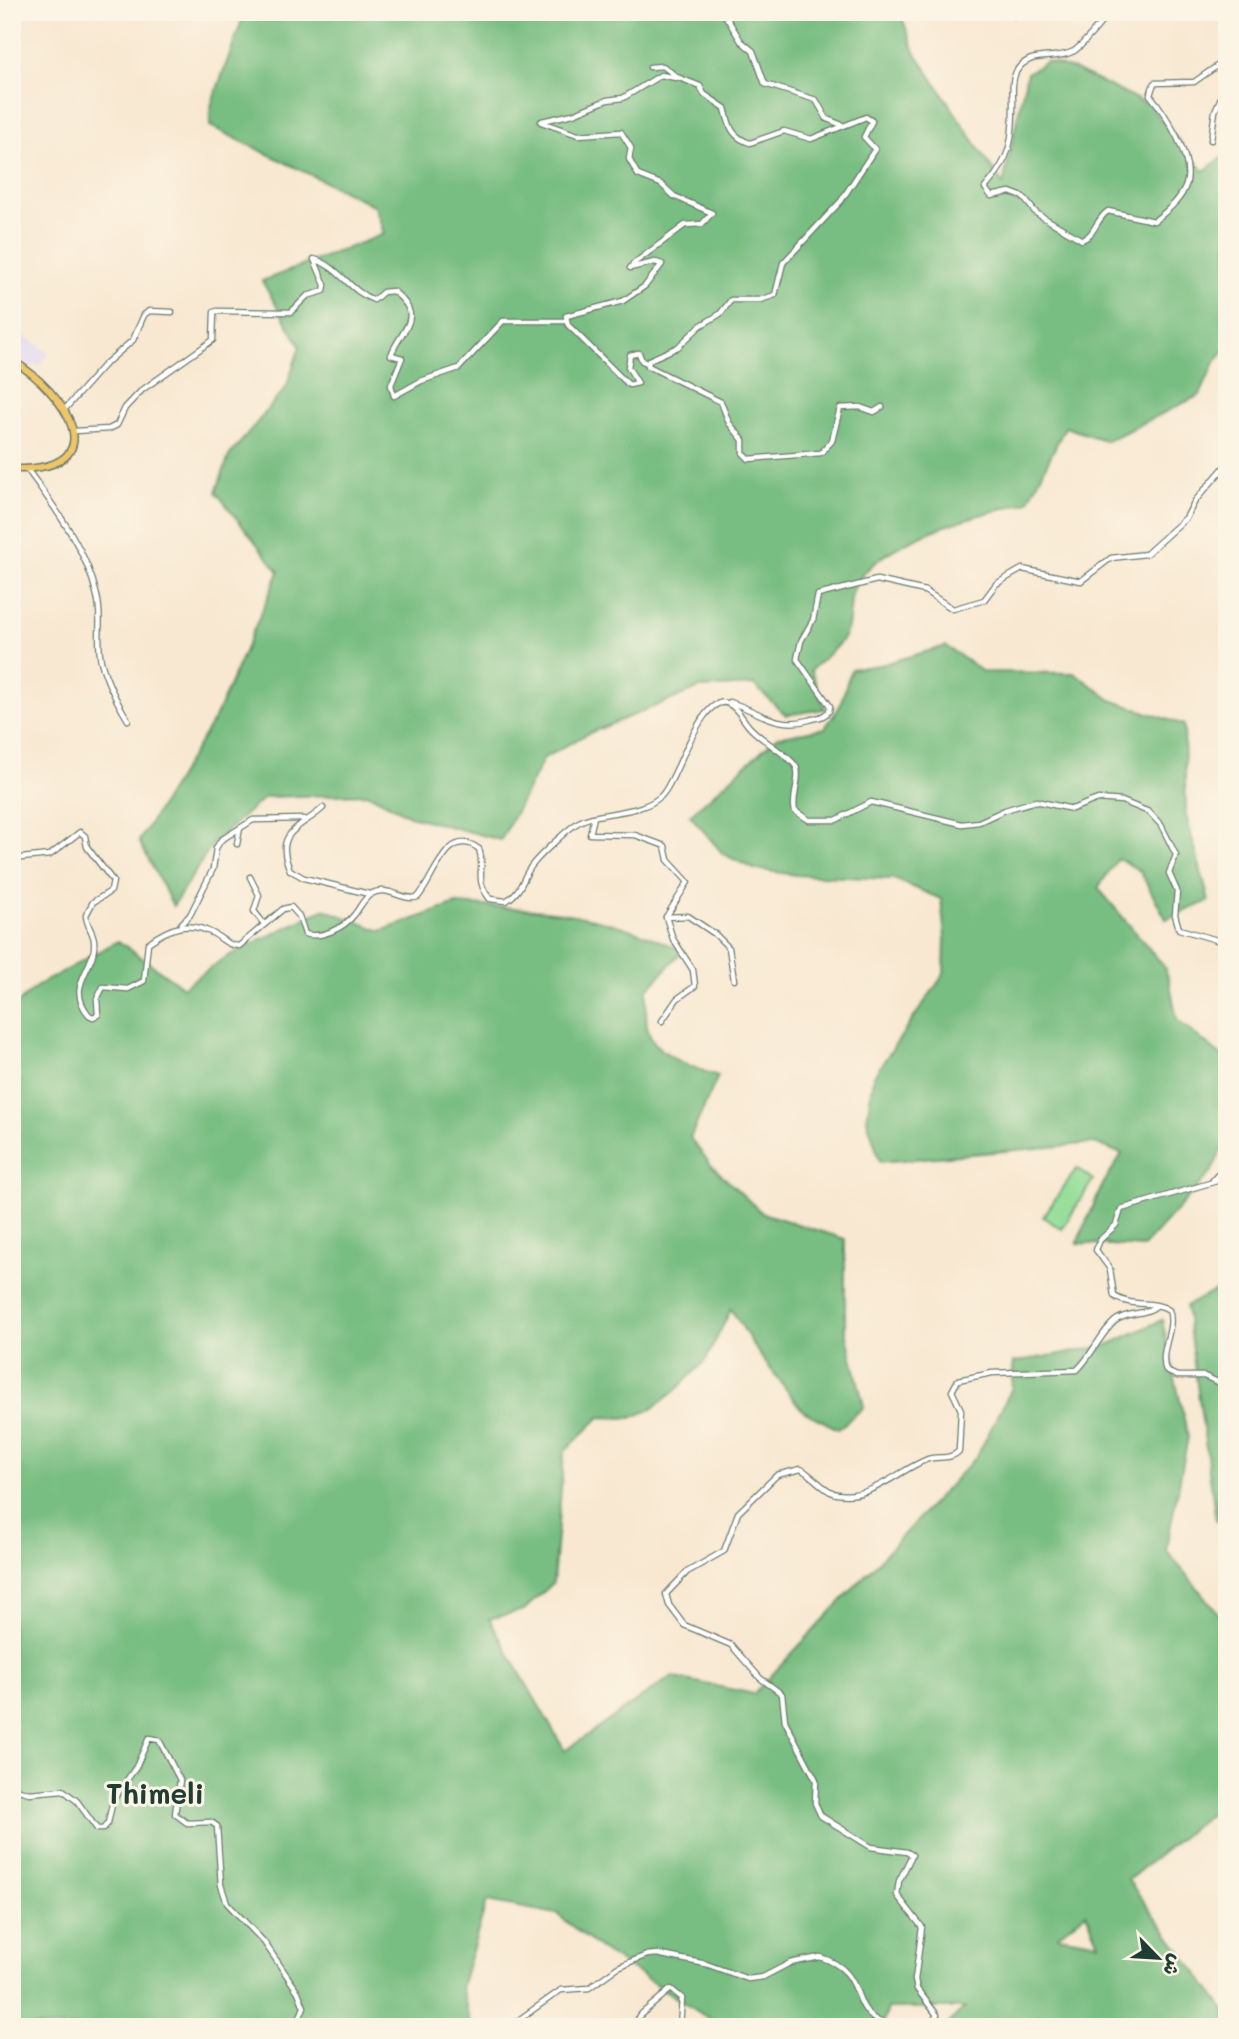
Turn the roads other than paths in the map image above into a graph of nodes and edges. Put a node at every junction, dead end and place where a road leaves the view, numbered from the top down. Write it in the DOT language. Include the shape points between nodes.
graph roads {
  1 [pos="706,12"];
  2 [pos="713,12"];
  3 [pos="723,12"];
  4 [pos="1003,12"];
  5 [pos="1022,12"];
  6 [pos="1051,12"];
  7 [pos="1076,12"];
  8 [pos="1111,12"];
  9 [pos="1227,59"];
  10 [pos="650,67"];
  11 [pos="696,83"];
  12 [pos="1227,84"];
  13 [pos="843,125"];
  14 [pos="1211,140"];
  15 [pos="172,312"];
  16 [pos="565,321"];
  17 [pos="12,360"];
  18 [pos="647,363"];
  19 [pos="882,407"];
  20 [pos="65,409"];
  21 [pos="75,431"];
  22 [pos="1227,464"];
  23 [pos="12,469"];
  24 [pos="27,469"];
  25 [pos="723,702"];
  26 [pos="128,720"];
  27 [pos="323,808"];
  28 [pos="594,817"];
  29 [pos="304,819"];
  30 [pos="243,825"];
  31 [pos="237,844"];
  32 [pos="12,859"];
  33 [pos="250,877"];
  34 [pos="370,894"];
  35 [pos="666,917"];
  36 [pos="264,924"];
  37 [pos="181,925"];
  38 [pos="1227,943"];
  39 [pos="734,980"];
  40 [pos="662,1021"];
  41 [pos="1227,1165"];
  42 [pos="1227,1178"];
  43 [pos="1212,1181"];
  44 [pos="1156,1306"];
  45 [pos="1227,1386"];
  46 [pos="12,1777"];
  47 [pos="296,2027"];
  48 [pos="515,2027"];
  49 [pos="634,2027"];
  50 [pos="680,2027"];
  51 [pos="911,2027"];
  52 [pos="929,2027"];
  1 -- 2 [label="street"];
  3 -- 13 [label="street" via="753,51 765,84 816,100 827,119"];
  4 -- 5 [label="street" via="1014,16"];
  6 -- 7 [label="street" via="1065,17"];
  8 -- 9 [label="street" via="1076,50 1037,57 1017,70 1012,81 1008,156 985,188 991,195 1010,192 1023,197 1036,213 1082,240 1090,237 1108,211 1154,221 1177,202 1189,176 1187,159 1150,88 1154,83 1194,82"];
  10 -- 11 [label="street" via="663,66"];
  11 -- 13 [label="street" via="725,108 734,134 750,143 784,131 811,139"];
  11 -- 16 [label="street" via="661,75 623,98 541,122 578,135 621,132 638,175 712,213 702,224 685,225 633,264 630,268 662,264 645,286 623,301 576,312"];
  12 -- 14 [label="street" via="1215,111"];
  13 -- 18 [label="street" via="871,118 864,137 874,153 841,201 783,263 775,295 731,300 678,347"];
  15 -- 20 [label="street" via="144,315 133,340"];
  16 -- 18 [label="street" via="629,385 638,383 628,367 630,355 639,353"];
  16 -- 21 [label="street" via="503,321 458,368 394,396 391,385 402,358 391,355 410,319 404,303 393,291 374,300 364,296 314,259 324,290 307,296 288,313 214,312 214,340 142,390 117,425"];
  17 -- 20 [label="main road" via="30,371"];
  18 -- 19 [label="street" via="721,402 749,459 821,453 832,441 841,408 874,412"];
  20 -- 21 [label="main road"];
  21 -- 24 [label="main road" via="65,457 45,467"];
  22 -- 25 [label="street" via="1186,518 1146,554 1111,558 1081,581 1022,569 996,584 984,600 953,609 925,591 877,580 818,595 797,659 829,711 792,724 777,723"];
  23 -- 24 [label="main road"];
  24 -- 26 [label="street" via="70,529 97,593 101,660"];
  25 -- 28 [label="street" via="695,729 659,799 618,814"];
  25 -- 38 [label="street" via="734,708 758,738 793,762 797,771 793,806 809,820 845,817 871,802 962,824 1036,801 1072,809 1107,798 1142,808 1161,825 1176,855 1169,873 1177,891 1178,929"];
  27 -- 29 [label="street"];
  28 -- 34 [label="street" via="575,825 534,862 521,889 506,901 490,899 483,890 480,849 464,843 444,854 418,897 388,891"];
  28 -- 35 [label="street" via="590,834 635,835 665,846 668,860 688,882"];
  29 -- 30 [label="street" via="262,818"];
  29 -- 34 [label="street" via="286,841 290,870 304,878"];
  30 -- 31 [label="street"];
  30 -- 37 [label="street" via="219,844 213,870"];
  32 -- 37 [label="street" via="50,855 80,832 113,881 111,891 93,902 86,915 94,944 79,1001 89,1015 98,1015 97,999 103,986 141,985 148,943"];
  33 -- 36 [label="street" via="259,895 254,911"];
  34 -- 36 [label="street" via="346,923 324,934 305,934 291,907"];
  35 -- 39 [label="street" via="688,916 715,934 729,948"];
  35 -- 40 [label="street" via="673,939 693,970 695,986 677,999"];
  36 -- 37 [label="street" via="239,946"];
  41 -- 43 [label="street"];
  42 -- 43 [label="street"];
  43 -- 44 [label="street" via="1195,1190 1121,1209 1116,1225 1097,1245 1098,1255 1110,1269 1114,1296 1132,1304"];
  44 -- 45 [label="street" via="1165,1307 1171,1316 1164,1351 1166,1371 1204,1376"];
  44 -- 52 [label="street" via="1114,1322 1077,1370 992,1373 958,1380 951,1391 961,1415 959,1451 954,1457 926,1460 881,1485 845,1495 830,1492 801,1469 778,1475 738,1513 724,1551 687,1572 666,1594 684,1625 731,1645 760,1678 782,1694 785,1721 816,1780 815,1802 821,1816 871,1847 912,1855 897,1895 922,1927 915,1980 937,2015"];
  46 -- 47 [label="street" via="16,1789 23,1792 63,1790 97,1829 103,1829 113,1800 149,1738 159,1740 180,1780 176,1817 187,1823 217,1826 221,1885 227,1903 264,1942 298,1992 304,2007"];
  48 -- 51 [label="street" via="561,1990 589,1988 635,1958 657,1954 748,1979 820,1957 853,1979 871,2017"];
  49 -- 50 [label="street" via="639,2016 671,1989 682,1998"];
}
